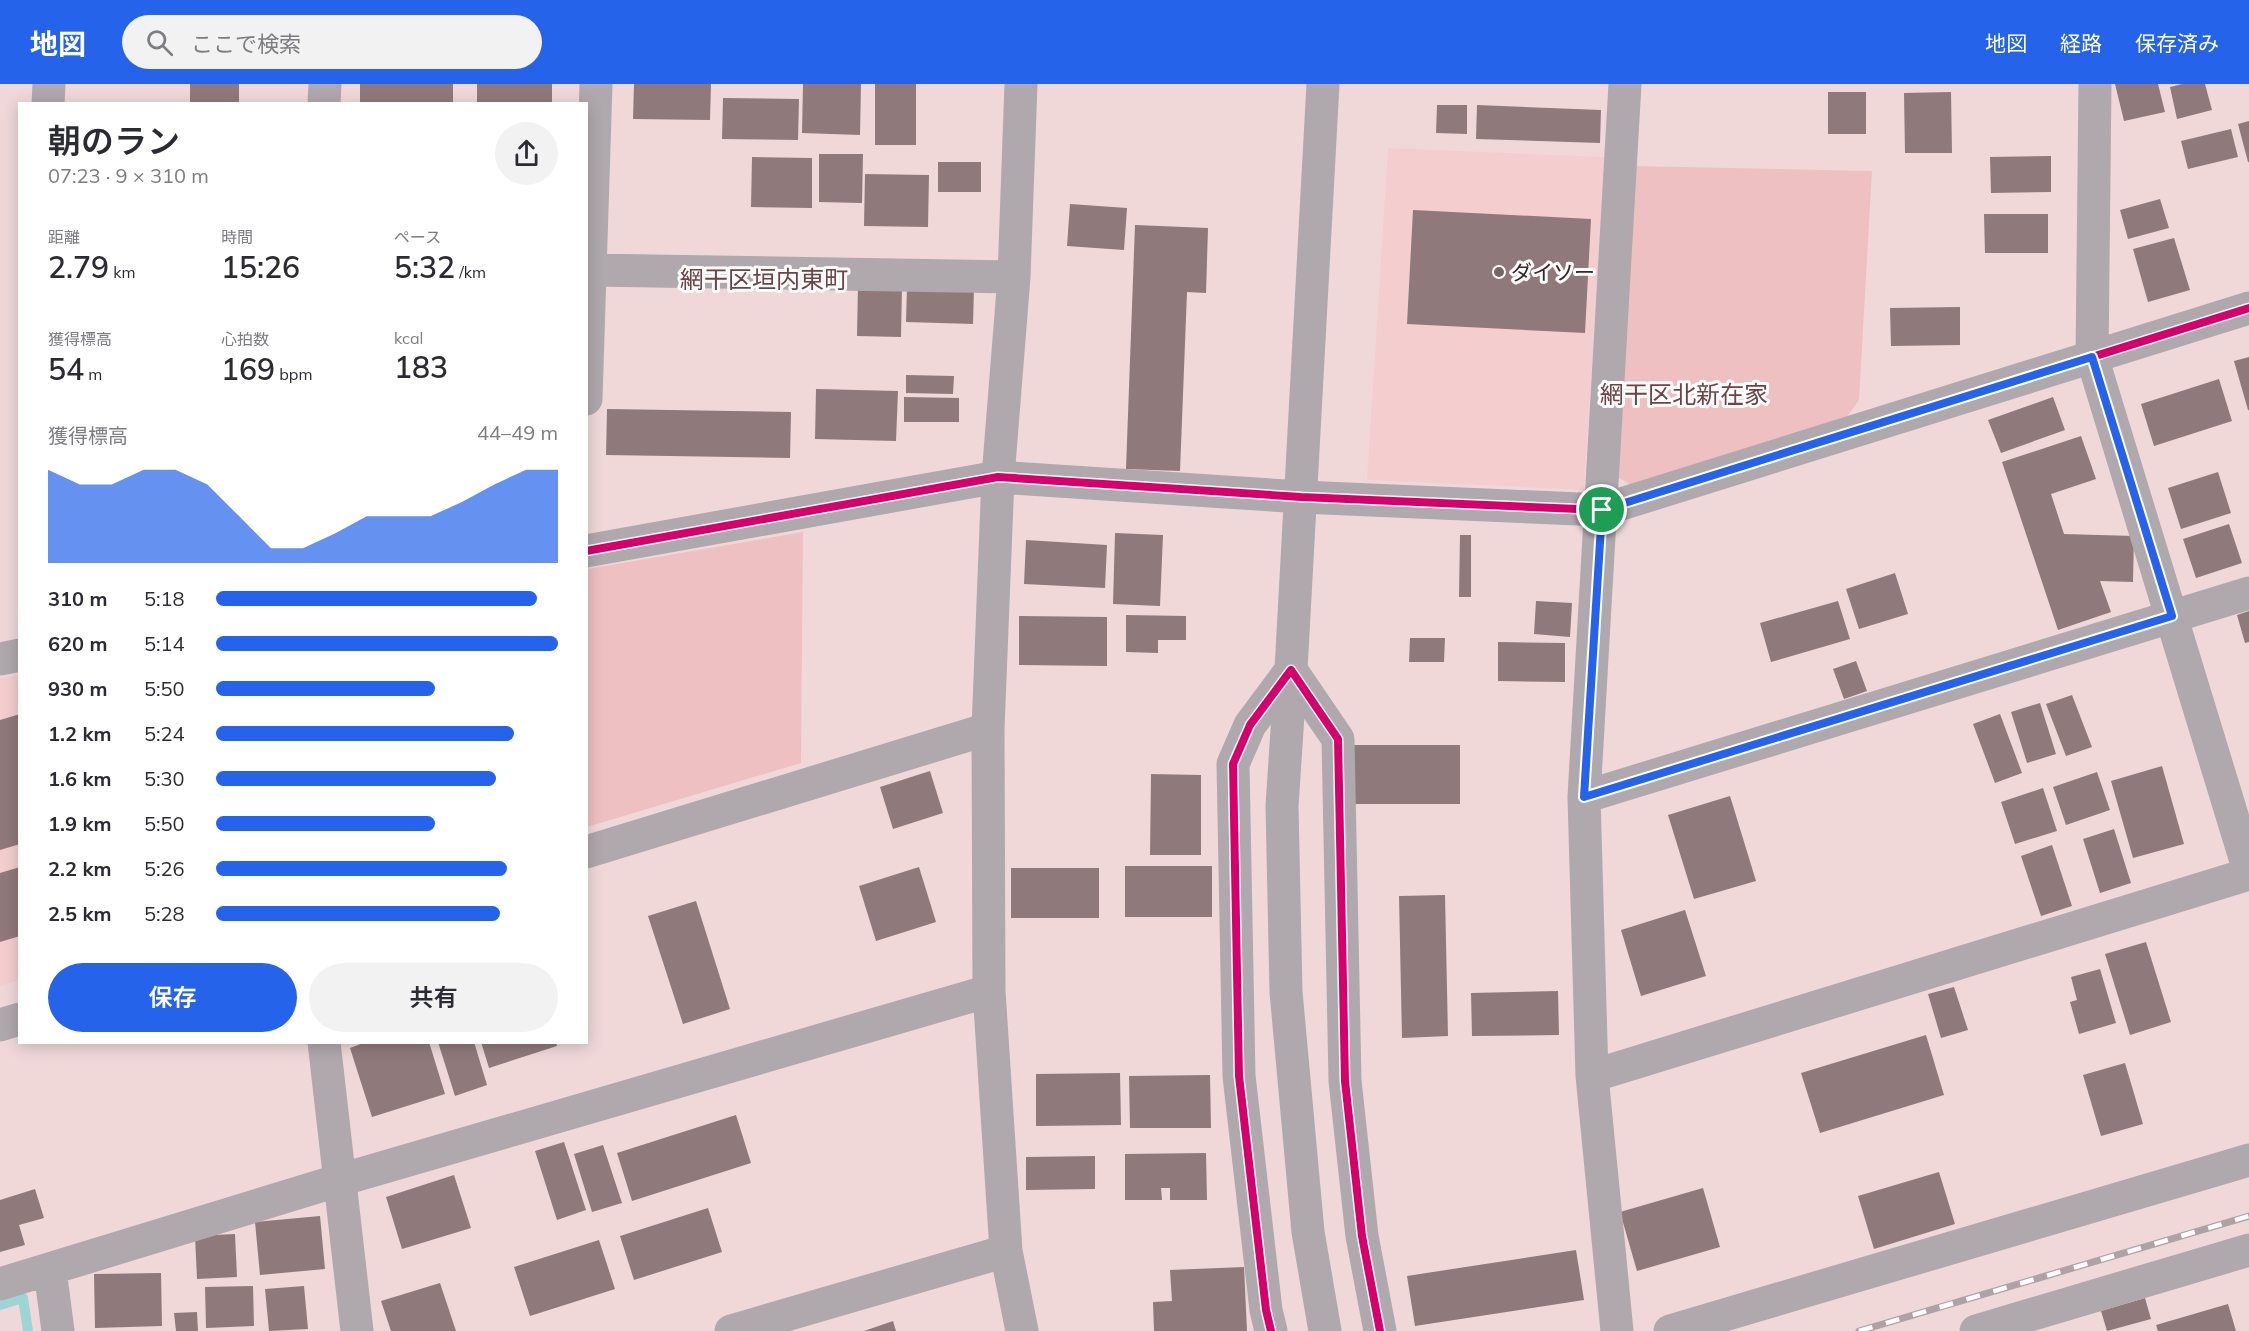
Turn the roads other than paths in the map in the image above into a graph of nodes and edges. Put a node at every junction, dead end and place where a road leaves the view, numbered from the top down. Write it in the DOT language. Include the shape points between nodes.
graph roads {
  1 [pos="49,84"];
  2 [pos="325,84"];
  3 [pos="596,84"];
  4 [pos="1021,84"];
  5 [pos="1323,84"];
  6 [pos="1625,84"];
  7 [pos="2095,84"];
  8 [pos="48,102"];
  9 [pos="324,102"];
  10 [pos="591,270"];
  11 [pos="1014,277"];
  12 [pos="2249,308"];
  13 [pos="588,347"];
  14 [pos="2092,357"];
  15 [pos="998,477"];
  16 [pos="1301,497"];
  17 [pos="1602,510"];
  18 [pos="588,551"];
  19 [pos="2249,593"];
  20 [pos="2172,616"];
  21 [pos="18,655"];
  22 [pos="0,658"];
  23 [pos="1291,670"];
  24 [pos="988,729"];
  25 [pos="1584,797"];
  26 [pos="588,851"];
  27 [pos="2249,873"];
  28 [pos="989,991"];
  29 [pos="18,1020"];
  30 [pos="0,1025"];
  31 [pos="324,1044"];
  32 [pos="1592,1076"];
  33 [pos="2249,1160"];
  34 [pos="340,1180"];
  35 [pos="2249,1250"];
  36 [pos="1006,1251"];
  37 [pos="50,1270"];
  38 [pos="0,1284"];
  39 [pos="2075,1316"];
  40 [pos="58,1331"];
  41 [pos="357,1331"];
  42 [pos="731,1331"];
  43 [pos="1022,1331"];
  44 [pos="1271,1331"];
  45 [pos="1325,1331"];
  46 [pos="1380,1331"];
  47 [pos="1617,1331"];
  48 [pos="1670,1331"];
  49 [pos="1976,1331"];
  1 -- 8 [label="street"];
  2 -- 9 [label="street"];
  3 -- 10 [label="street"];
  4 -- 11 [label="street"];
  5 -- 16 [label="street"];
  6 -- 17 [label="street"];
  7 -- 14 [label="street"];
  10 -- 11 [label="street"];
  10 -- 13 [label="street"];
  11 -- 15 [label="street"];
  12 -- 14 [label="street"];
  14 -- 17 [label="street"];
  14 -- 20 [label="street"];
  15 -- 16 [label="street"];
  15 -- 18 [label="street"];
  15 -- 24 [label="street"];
  16 -- 17 [label="street"];
  16 -- 23 [label="street"];
  17 -- 25 [label="street"];
  19 -- 20 [label="street"];
  20 -- 25 [label="street"];
  20 -- 27 [label="street"];
  21 -- 22 [label="street"];
  23 -- 44 [label="street" via="1250,725 1233,764 1239,1076"];
  23 -- 45 [label="street" via="1282,806 1286,992 1308,1232"];
  23 -- 46 [label="street" via="1338,739 1345,1081 1362,1236"];
  24 -- 26 [label="street"];
  24 -- 28 [label="street"];
  25 -- 32 [label="street"];
  27 -- 32 [label="street"];
  28 -- 34 [label="street"];
  28 -- 36 [label="street"];
  29 -- 30 [label="street"];
  31 -- 34 [label="street"];
  32 -- 47 [label="street"];
  33 -- 48 [label="street"];
  34 -- 37 [label="street"];
  34 -- 41 [label="street"];
  35 -- 39 [label="street"];
  36 -- 42 [label="street"];
  36 -- 43 [label="street"];
  37 -- 38 [label="street"];
  37 -- 40 [label="street"];
  39 -- 49 [label="street"];
}
